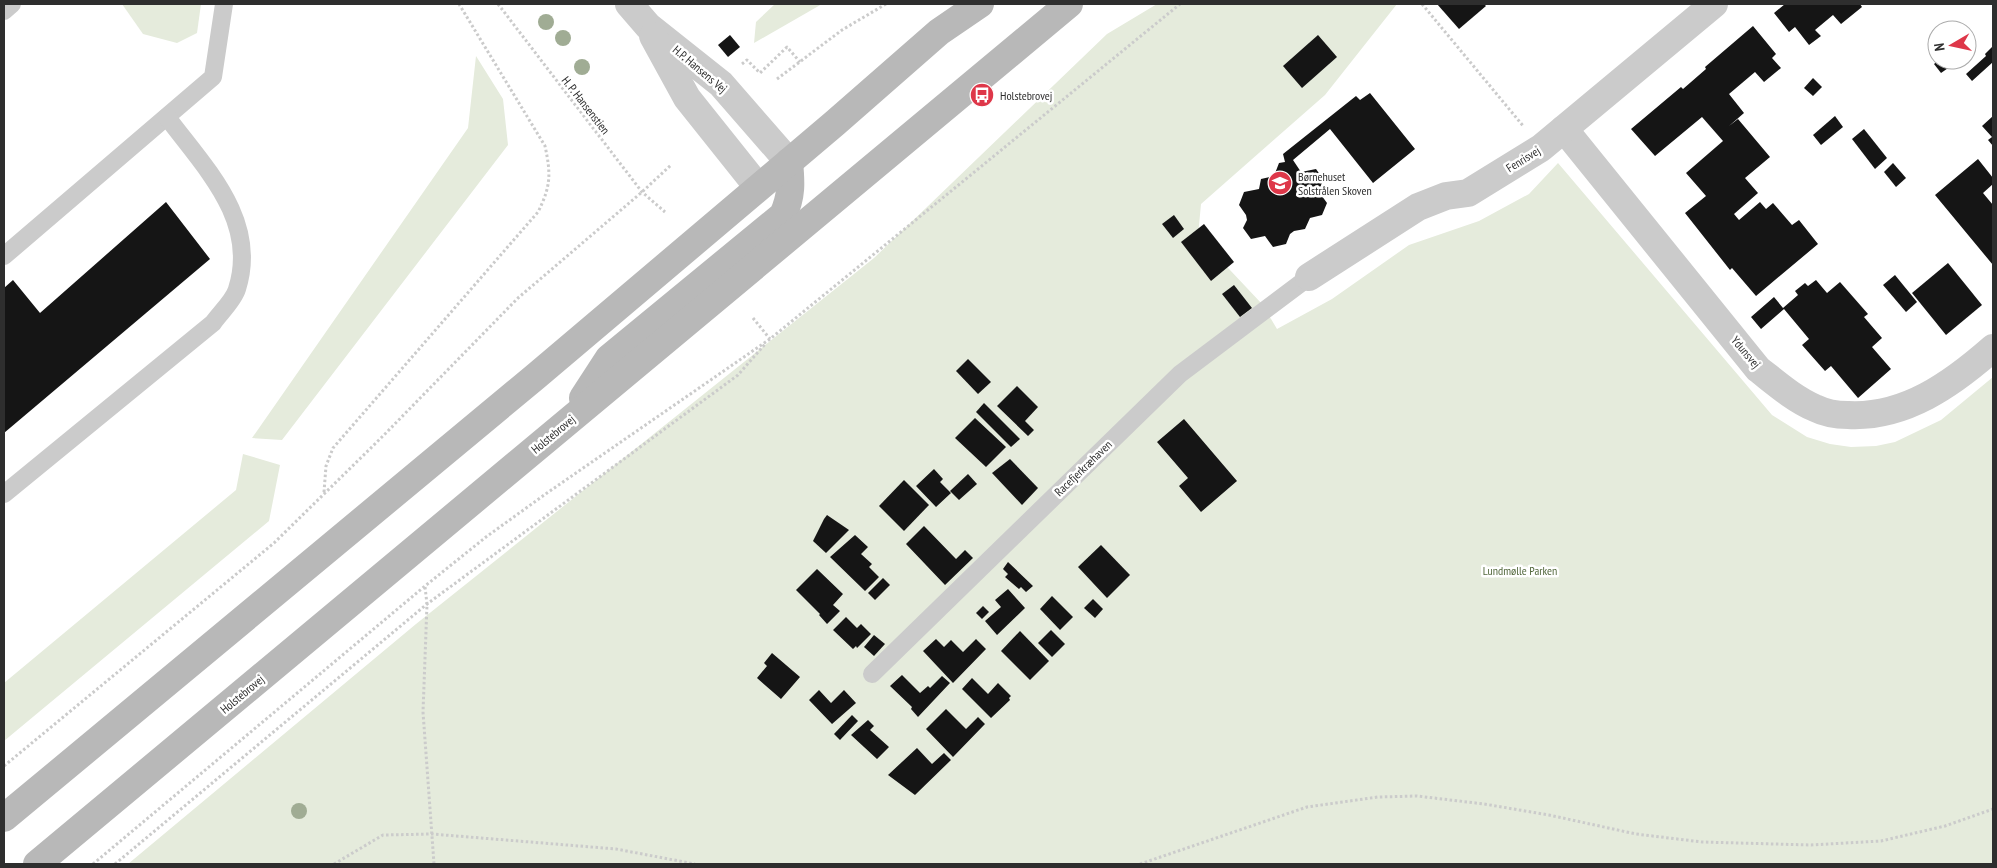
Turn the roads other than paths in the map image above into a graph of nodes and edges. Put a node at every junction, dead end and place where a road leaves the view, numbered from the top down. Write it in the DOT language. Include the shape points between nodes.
graph roads {
  1 [pos="12,4"];
  2 [pos="224,4"];
  3 [pos="629,4"];
  4 [pos="980,4"];
  5 [pos="1068,4"];
  6 [pos="1714,4"];
  7 [pos="4,11"];
  8 [pos="648,26"];
  9 [pos="167,117"];
  10 [pos="1564,129"];
  11 [pos="789,162"];
  12 [pos="758,187"];
  13 [pos="789,203"];
  14 [pos="817,213"];
  15 [pos="4,256"];
  16 [pos="1309,277"];
  17 [pos="1993,348"];
  18 [pos="568,422"];
  19 [pos="4,494"];
  20 [pos="872,674"];
  21 [pos="4,818"];
  22 [pos="37,864"];
  1 -- 7 [label="lane"];
  2 -- 9 [label="lane" via="213,77"];
  3 -- 8 [label="street, H.P. Hansens Vej"];
  4 -- 11 [label="main road" via="939,32"];
  5 -- 14 [label="main road, Holstebrovej"];
  6 -- 10 [label="street, Fenrisvej"];
  8 -- 11 [label="street, H.P. Hansens Vej" via="721,84"];
  8 -- 12 [label="street, H.P. Hansens Vej" via="687,98"];
  9 -- 15 [label="lane"];
  9 -- 19 [label="lane" via="227,198 238,226 243,256 237,290 213,323"];
  10 -- 16 [label="street, Fenrisvej" via="1541,148 1468,193 1446,196 1418,207"];
  10 -- 17 [label="street, Ydunsvej" via="1758,369 1815,408 1838,415 1867,416 1904,408 1932,394"];
  11 -- 12 [label="main road"];
  11 -- 13 [label="main road" via="792,188"];
  12 -- 13 [label="main road"];
  12 -- 21 [label="main road"];
  13 -- 14 [label="main road"];
  13 -- 18 [label="main road" via="783,215 609,358"];
  14 -- 18 [label="main road, Holstebrovej"];
  16 -- 20 [label="lane, Racefjerkræhaven" via="1180,374"];
  18 -- 22 [label="main road, Holstebrovej"];
}
